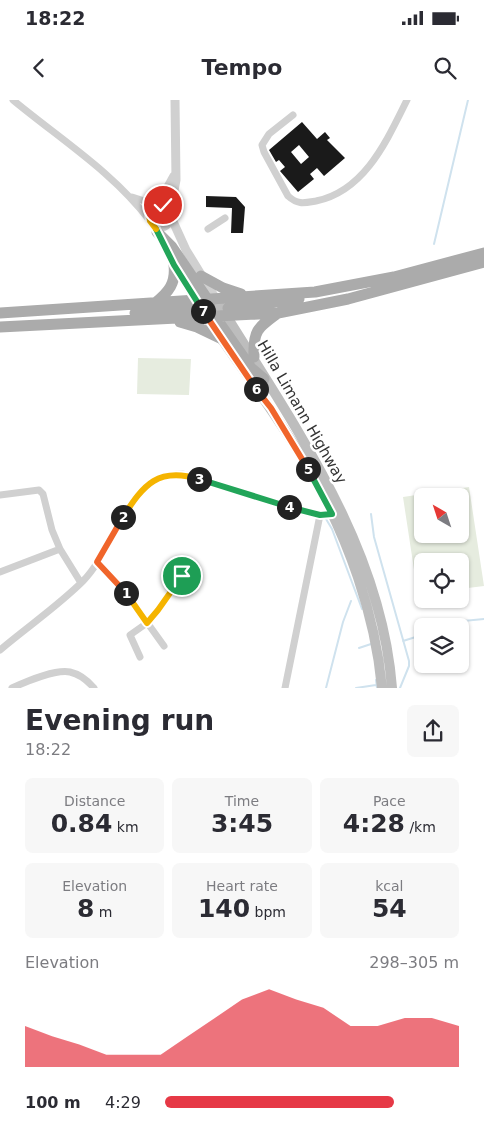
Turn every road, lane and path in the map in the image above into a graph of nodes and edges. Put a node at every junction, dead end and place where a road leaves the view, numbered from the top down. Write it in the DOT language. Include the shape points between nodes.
graph roads {
  1 [pos="13,100"];
  2 [pos="176,100"];
  3 [pos="407,100"];
  4 [pos="293,114"];
  5 [pos="176,171"];
  6 [pos="130,196"];
  7 [pos="158,205"];
  8 [pos="171,214"];
  9 [pos="225,218"];
  10 [pos="154,226"];
  11 [pos="208,228"];
  12 [pos="484,254"];
  13 [pos="484,262"];
  14 [pos="174,265"];
  15 [pos="202,276"];
  16 [pos="315,292"];
  17 [pos="248,296"];
  18 [pos="155,303"];
  19 [pos="211,308"];
  20 [pos="0,313"];
  21 [pos="278,313"];
  22 [pos="102,320"];
  23 [pos="168,320"];
  24 [pos="0,326"];
  25 [pos="220,338"];
  26 [pos="254,358"];
  27 [pos="264,379"];
  28 [pos="0,495"];
  29 [pos="332,514"];
  30 [pos="320,515"];
  31 [pos="60,550"];
  32 [pos="97,562"];
  33 [pos="187,568"];
  34 [pos="0,572"];
  35 [pos="82,583"];
  36 [pos="147,623"];
  37 [pos="164,646"];
  38 [pos="0,650"];
  39 [pos="140,657"];
  40 [pos="12,688"];
  41 [pos="94,688"];
  42 [pos="285,688"];
  43 [pos="382,688"];
  44 [pos="392,688"];
  1 -- 6 [label="street"];
  2 -- 5 [label="street"];
  3 -- 4 [label="street" via="369,168 335,196 301,204 288,196 262,145 269,134"];
  5 -- 7 [label="street"];
  5 -- 8 [label="street"];
  6 -- 7 [label="street"];
  6 -- 10 [label="street"];
  7 -- 8 [label="street" via="166,206"];
  7 -- 10 [label="street" via="150,212"];
  8 -- 10 [label="street" via="166,226"];
  8 -- 15 [label="street"];
  9 -- 11 [label="street"];
  10 -- 14 [label="street"];
  10 -- 19 [label="main road" via="172,247"];
  12 -- 16 [label="main road" via="394,277"];
  13 -- 21 [label="main road" via="348,299"];
  14 -- 18 [label="main road" via="174,281"];
  14 -- 19 [label="street"];
  15 -- 17 [label="main road" via="223,288"];
  15 -- 19 [label="street"];
  16 -- 17 [label="main road"];
  16 -- 19 [label="main road" via="301,299"];
  17 -- 19 [label="main road"];
  18 -- 19 [label="main road"];
  18 -- 20 [label="main road"];
  19 -- 21 [label="main road"];
  19 -- 22 [label="main road" via="123,314"];
  19 -- 23 [label="main road"];
  19 -- 25 [label="main road, Hilla Limann Highway"];
  19 -- 26 [label="main road, Hilla Limann Highway"];
  19 -- 27 [label="main road" via="251,368"];
  21 -- 26 [label="main road" via="258,328 253,342"];
  22 -- 23 [label="main road"];
  22 -- 24 [label="main road"];
  23 -- 25 [label="main road" via="197,327"];
  25 -- 29 [label="main road, Hilla Limann Highway" via="286,431"];
  26 -- 27 [label="main road, Hilla Limann Highway"];
  27 -- 44 [label="main road, Hilla Limann Highway" via="324,476 354,542 384,629"];
  28 -- 31 [label="street" via="40,490"];
  29 -- 30 [label="street"];
  29 -- 43 [label="main road, Hilla Limann Highway" via="361,588 377,651"];
  30 -- 32 [label="street" via="183,474 169,474 153,481 133,502"];
  30 -- 42 [label="street"];
  31 -- 34 [label="street"];
  31 -- 35 [label="street"];
  32 -- 35 [label="street"];
  32 -- 36 [label="street" via="124,589"];
  33 -- 36 [label="street"];
  35 -- 38 [label="street"];
  36 -- 37 [label="street"];
  36 -- 39 [label="street" via="130,636"];
  40 -- 41 [label="street" via="58,672 70,672"];
}
